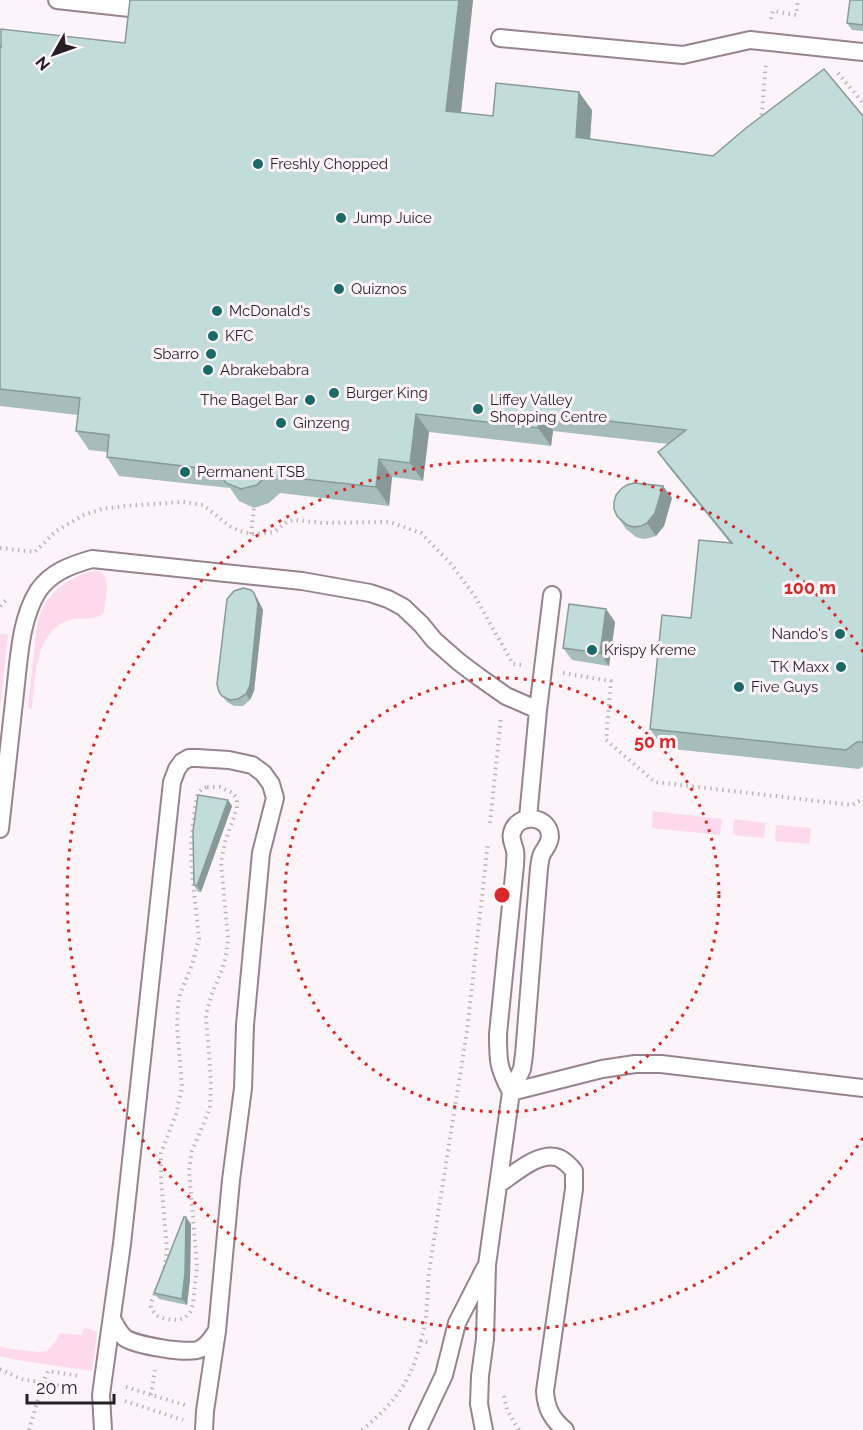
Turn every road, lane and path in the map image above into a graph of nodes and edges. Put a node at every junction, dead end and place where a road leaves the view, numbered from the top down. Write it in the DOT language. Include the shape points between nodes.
graph roads {
  1 [pos="57,0"];
  2 [pos="798,0"];
  3 [pos="130,8"];
  4 [pos="501,38"];
  5 [pos="767,42"];
  6 [pos="863,52"];
  7 [pos="846,74"];
  8 [pos="863,103"];
  9 [pos="760,123"];
  10 [pos="254,508"];
  11 [pos="0,548"];
  12 [pos="552,595"];
  13 [pos="513,664"];
  14 [pos="506,696"];
  15 [pos="538,710"];
  16 [pos="528,818"];
  17 [pos="0,829"];
  18 [pos="489,830"];
  19 [pos="488,842"];
  20 [pos="863,1088"];
  21 [pos="511,1092"];
  22 [pos="499,1185"];
  23 [pos="487,1265"];
  24 [pos="112,1319"];
  25 [pos="165,1319"];
  26 [pos="164,1325"];
  27 [pos="217,1331"];
  28 [pos="421,1341"];
  29 [pos="436,1344"];
  30 [pos="157,1360"];
  31 [pos="0,1368"];
  32 [pos="43,1382"];
  33 [pos="102,1388"];
  34 [pos="503,1393"];
  35 [pos="151,1395"];
  36 [pos="205,1422"];
  37 [pos="29,1430"];
  38 [pos="103,1430"];
  39 [pos="362,1430"];
  40 [pos="418,1430"];
  41 [pos="484,1430"];
  42 [pos="519,1430"];
  43 [pos="565,1430"];
  1 -- 3 [label="lane"];
  2 -- 5 [label="path" via="796,15 773,11"];
  4 -- 5 [label="lane" via="683,55 750,40"];
  5 -- 6 [label="lane"];
  5 -- 9 [label="path"];
  7 -- 8 [label="path" via="837,73"];
  10 -- 11 [label="path" via="251,534 231,527 203,505 183,502 102,509 56,531 35,552"];
  12 -- 15 [label="lane"];
  13 -- 14 [label="path" via="512,687"];
  14 -- 15 [label="lane"];
  14 -- 17 [label="lane" via="459,662 403,607 370,593 302,581 92,559 59,571 48,580 39,590 25,624"];
  14 -- 18 [label="path"];
  15 -- 16 [label="lane"];
  16 -- 21 [label="lane" via="515,825 511,837 515,865 498,1034 498,1061"];
  16 -- 21 [label="lane" via="538,819 550,834 538,868 522,1069"];
  19 -- 28 [label="path" via="467,1031"];
  20 -- 21 [label="lane" via="635,1064"];
  21 -- 22 [label="lane"];
  22 -- 23 [label="lane"];
  22 -- 43 [label="lane" via="544,1156 560,1159 574,1171 545,1391 549,1412"];
  23 -- 40 [label="lane" via="457,1323 444,1375"];
  23 -- 41 [label="lane" via="479,1404"];
  24 -- 27 [label="lane" via="124,1338 133,1342 188,1351 198,1351 207,1345"];
  24 -- 27 [label="lane" via="172,782 177,769 189,758 229,760 252,765 263,773 275,798 261,853 243,1088"];
  24 -- 33 [label="lane"];
  25 -- 25 [label="path" via="185,1318 194,1296 197,1266 189,1170 192,1151 210,1108 206,1015 227,948 221,862 237,808 233,793 220,787 202,789 195,806 191,845 199,939 178,1004 182,1087 162,1153 167,1250 151,1307"];
  25 -- 26 [label="path"];
  27 -- 36 [label="lane"];
  28 -- 29 [label="path"];
  28 -- 39 [label="path" via="401,1389"];
  30 -- 35 [label="path"];
  31 -- 32 [label="path" via="21,1378"];
  32 -- 33 [label="path" via="91,1391"];
  32 -- 33 [label="path" via="48,1371"];
  32 -- 37 [label="path"];
  33 -- 35 [label="path"];
  33 -- 36 [label="path" via="114,1397 189,1422"];
  33 -- 38 [label="lane"];
  34 -- 42 [label="path" via="507,1410"];
  35 -- 36 [label="path"];
}
